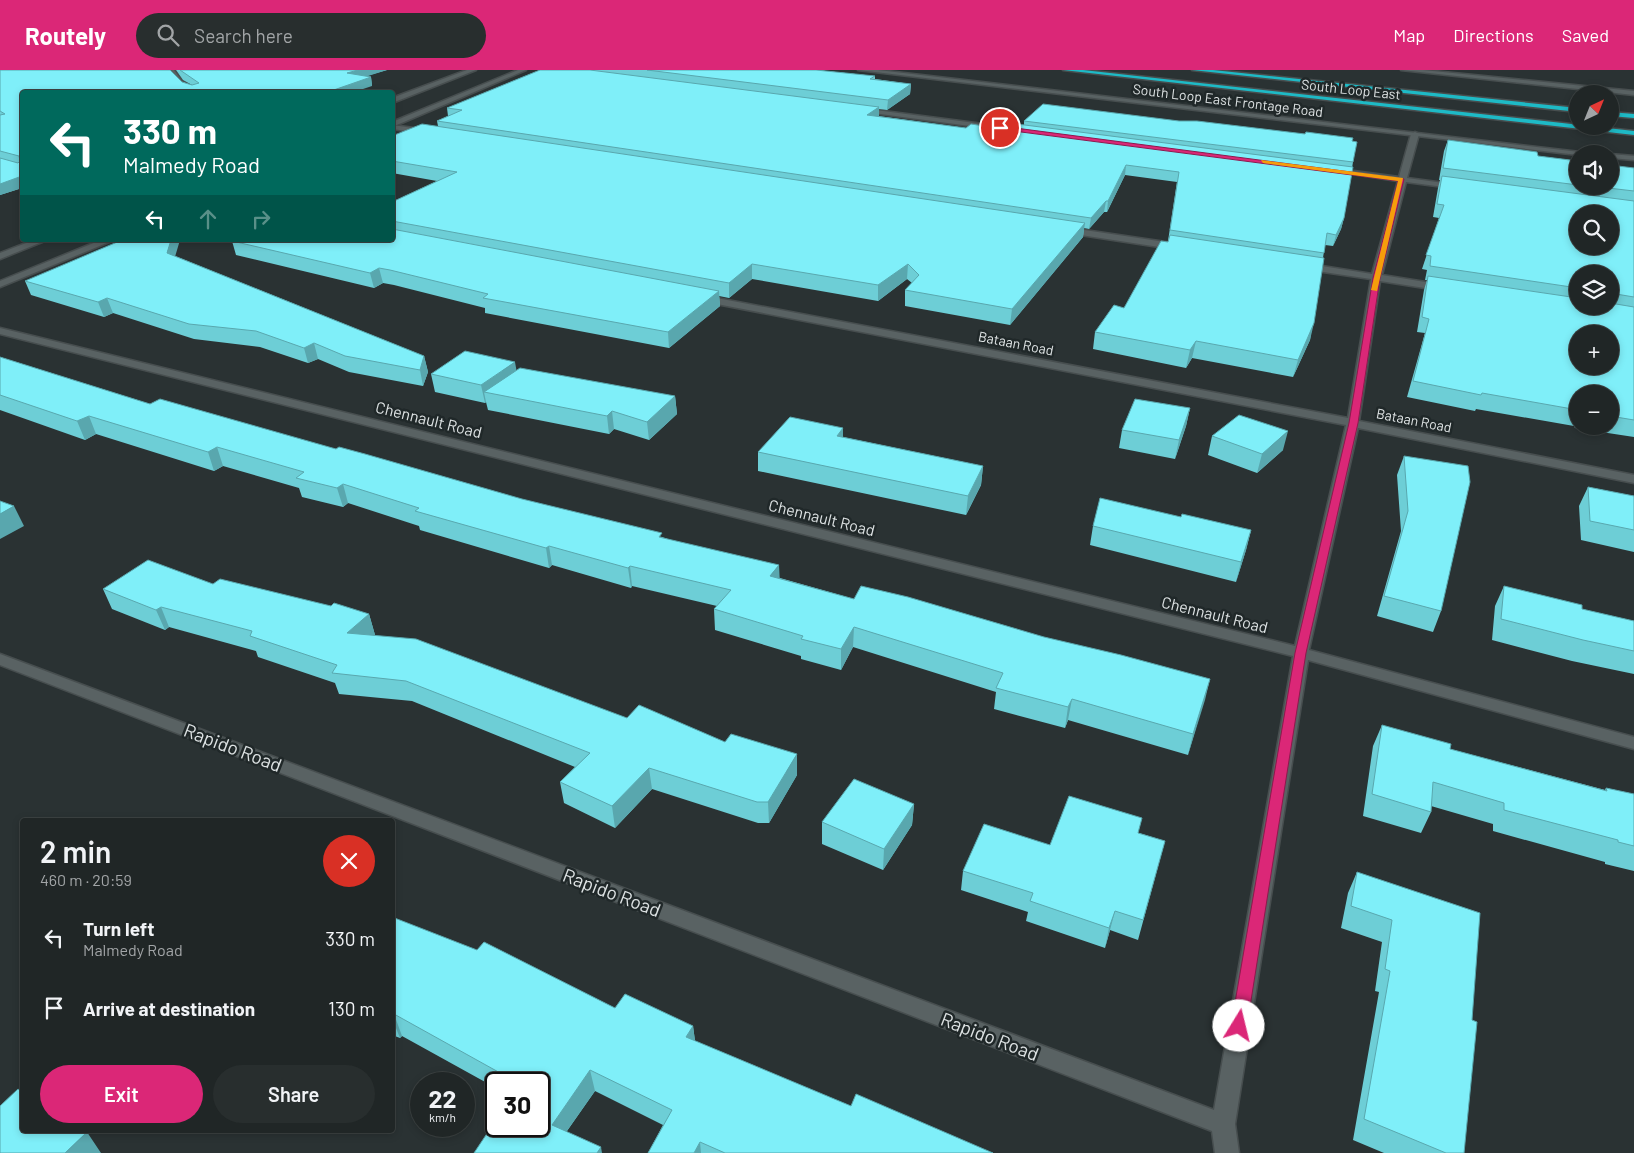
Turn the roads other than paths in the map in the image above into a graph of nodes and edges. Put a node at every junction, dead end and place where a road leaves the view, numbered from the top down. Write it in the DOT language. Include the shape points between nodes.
graph roads {
  1 [pos="171,70"];
  2 [pos="474,70"];
  3 [pos="523,70"];
  4 [pos="861,70"];
  5 [pos="1066,70"];
  6 [pos="1196,70"];
  7 [pos="1404,70"];
  8 [pos="194,90"];
  9 [pos="1634,93"];
  10 [pos="395,100"];
  11 [pos="1385,106"];
  12 [pos="1569,108"];
  13 [pos="848,109"];
  14 [pos="1619,112"];
  15 [pos="1634,112"];
  16 [pos="1619,114"];
  17 [pos="1634,116"];
  18 [pos="395,125"];
  19 [pos="395,126"];
  20 [pos="1035,132"];
  21 [pos="1634,133"];
  22 [pos="442,134"];
  23 [pos="1415,134"];
  24 [pos="1605,139"];
  25 [pos="1569,151"];
  26 [pos="1619,157"];
  27 [pos="1634,158"];
  28 [pos="1326,170"];
  29 [pos="1401,179"];
  30 [pos="1469,188"];
  31 [pos="1052,228"];
  32 [pos="37,242"];
  33 [pos="104,242"];
  34 [pos="1189,249"];
  35 [pos="0,256"];
  36 [pos="1298,265"];
  37 [pos="1376,278"];
  38 [pos="0,284"];
  39 [pos="1453,289"];
  40 [pos="686,296"];
  41 [pos="0,331"];
  42 [pos="1353,423"];
  43 [pos="1634,479"];
  44 [pos="1300,653"];
  45 [pos="0,659"];
  46 [pos="1634,743"];
  47 [pos="1223,1124"];
  48 [pos="1228,1153"];
  1 -- 8 [label="street" via="180,82"];
  2 -- 10 [label="street"];
  3 -- 18 [label="street"];
  4 -- 23 [label="street, South Loop East Frontage Road"];
  5 -- 11 [label="highway, South Loop East"];
  6 -- 12 [label="highway, South Loop East"];
  7 -- 9 [label="street"];
  11 -- 21 [label="highway, South Loop East"];
  11 -- 24 [label="highway"];
  13 -- 20 [label="street"];
  14 -- 15 [label="highway"];
  16 -- 17 [label="highway"];
  19 -- 22 [label="street"];
  23 -- 25 [label="street, South Loop East Frontage Road"];
  23 -- 29 [label="street"];
  26 -- 27 [label="street"];
  28 -- 29 [label="street"];
  29 -- 30 [label="street"];
  29 -- 37 [label="street"];
  31 -- 34 [label="street"];
  32 -- 35 [label="street"];
  33 -- 38 [label="street"];
  36 -- 37 [label="street"];
  37 -- 39 [label="street"];
  37 -- 42 [label="street"];
  40 -- 42 [label="street, Bataan Road"];
  41 -- 44 [label="street, Chennault Road"];
  42 -- 43 [label="street, Bataan Road"];
  42 -- 44 [label="street"];
  44 -- 46 [label="street, Chennault Road"];
  44 -- 47 [label="street"];
  45 -- 47 [label="street, Rapido Road"];
  47 -- 48 [label="street"];
}
